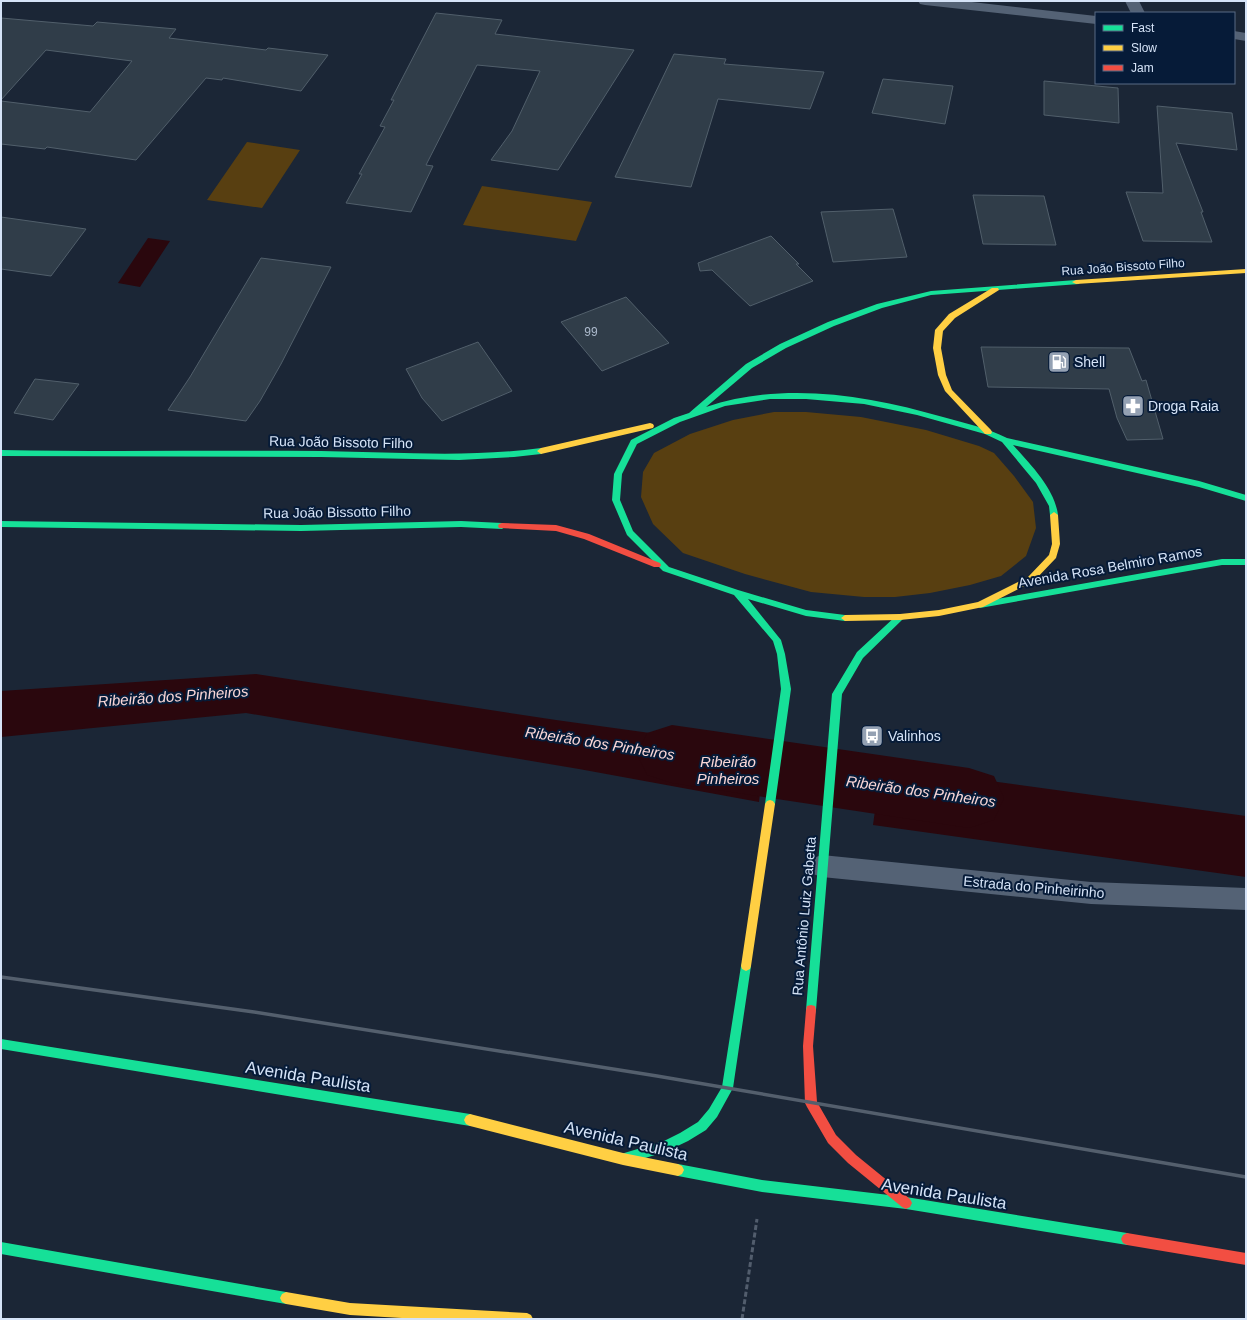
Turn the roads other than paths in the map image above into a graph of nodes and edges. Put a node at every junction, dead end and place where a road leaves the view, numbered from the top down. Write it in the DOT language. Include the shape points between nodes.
graph roads {
  1 [pos="925,1"];
  2 [pos="1132,1"];
  3 [pos="967,3"];
  4 [pos="1138,12"];
  5 [pos="1095,20"];
  6 [pos="1235,35"];
  7 [pos="1246,36"];
  8 [pos="1246,270"];
  9 [pos="1001,287"];
  10 [pos="692,415"];
  11 [pos="677,420"];
  12 [pos="988,432"];
  13 [pos="1005,440"];
  14 [pos="1,453"];
  15 [pos="1246,498"];
  16 [pos="1,524"];
  17 [pos="1246,562"];
  18 [pos="666,568"];
  19 [pos="737,593"];
  20 [pos="980,605"];
  21 [pos="900,617"];
  22 [pos="823,858"];
  23 [pos="1246,899"];
  24 [pos="1,1044"];
  25 [pos="623,1159"];
  26 [pos="906,1202"];
  27 [pos="1,1248"];
  28 [pos="1246,1259"];
  29 [pos="352,1314"];
  30 [pos="527,1319"];
  1 -- 3 [label="street"];
  2 -- 4 [label="street"];
  3 -- 5 [label="street"];
  6 -- 7 [label="street"];
  8 -- 9 [label="main road, Rua João Bissoto Filho"];
  9 -- 10 [label="main road, Rua João Bissoto Filho" via="931,293 880,306 831,324 783,346 749,366"];
  9 -- 12 [label="main road, Rua João Bissoto Filho" via="952,316 939,330 938,355 942,375 949,391"];
  10 -- 11 [label="main road, Rua João Bissoto Filho"];
  10 -- 12 [label="main road, Rua João Bissoto Filho" via="724,404 770,396 806,396 864,401 917,412"];
  11 -- 14 [label="main road, Rua João Bissoto Filho" via="553,449 488,456 419,458 324,454"];
  11 -- 18 [label="main road, Rua João Bissoto Filho" via="634,442 618,474 616,500 630,533"];
  12 -- 13 [label="main road, Rua João Bissoto Filho"];
  13 -- 15 [label="main road" via="1199,484"];
  13 -- 20 [label="main road, Rua João Bissoto Filho" via="1039,481 1052,506 1056,544 1052,556 1031,580"];
  16 -- 18 [label="main road, Rua João Bissotto Filho" via="301,528 461,524 556,528 586,536"];
  17 -- 20 [label="main road, Avenida Rosa Belmiro Ramos" via="1222,562"];
  18 -- 19 [label="main road, Rua João Bissoto Filho"];
  19 -- 21 [label="main road, Rua João Bissoto Filho" via="806,613 846,618"];
  19 -- 25 [label="main road" via="777,640 786,689 727,1088 703,1126 684,1139"];
  20 -- 21 [label="main road, Rua João Bissoto Filho"];
  21 -- 22 [label="main road, Rua Antônio Luiz Gabetta" via="860,655 836,694"];
  22 -- 23 [label="street, Estrada do Pinheirinho" via="1091,893"];
  22 -- 26 [label="main road, Rua Antônio Luiz Gabetta" via="808,1046 812,1103 832,1139 852,1159"];
  24 -- 25 [label="main road, Avenida Paulista" via="476,1121"];
  25 -- 26 [label="main road, Avenida Paulista" via="762,1186"];
  26 -- 28 [label="main road, Avenida Paulista"];
  27 -- 29 [label="main road"];
  29 -- 30 [label="main road"];
}
